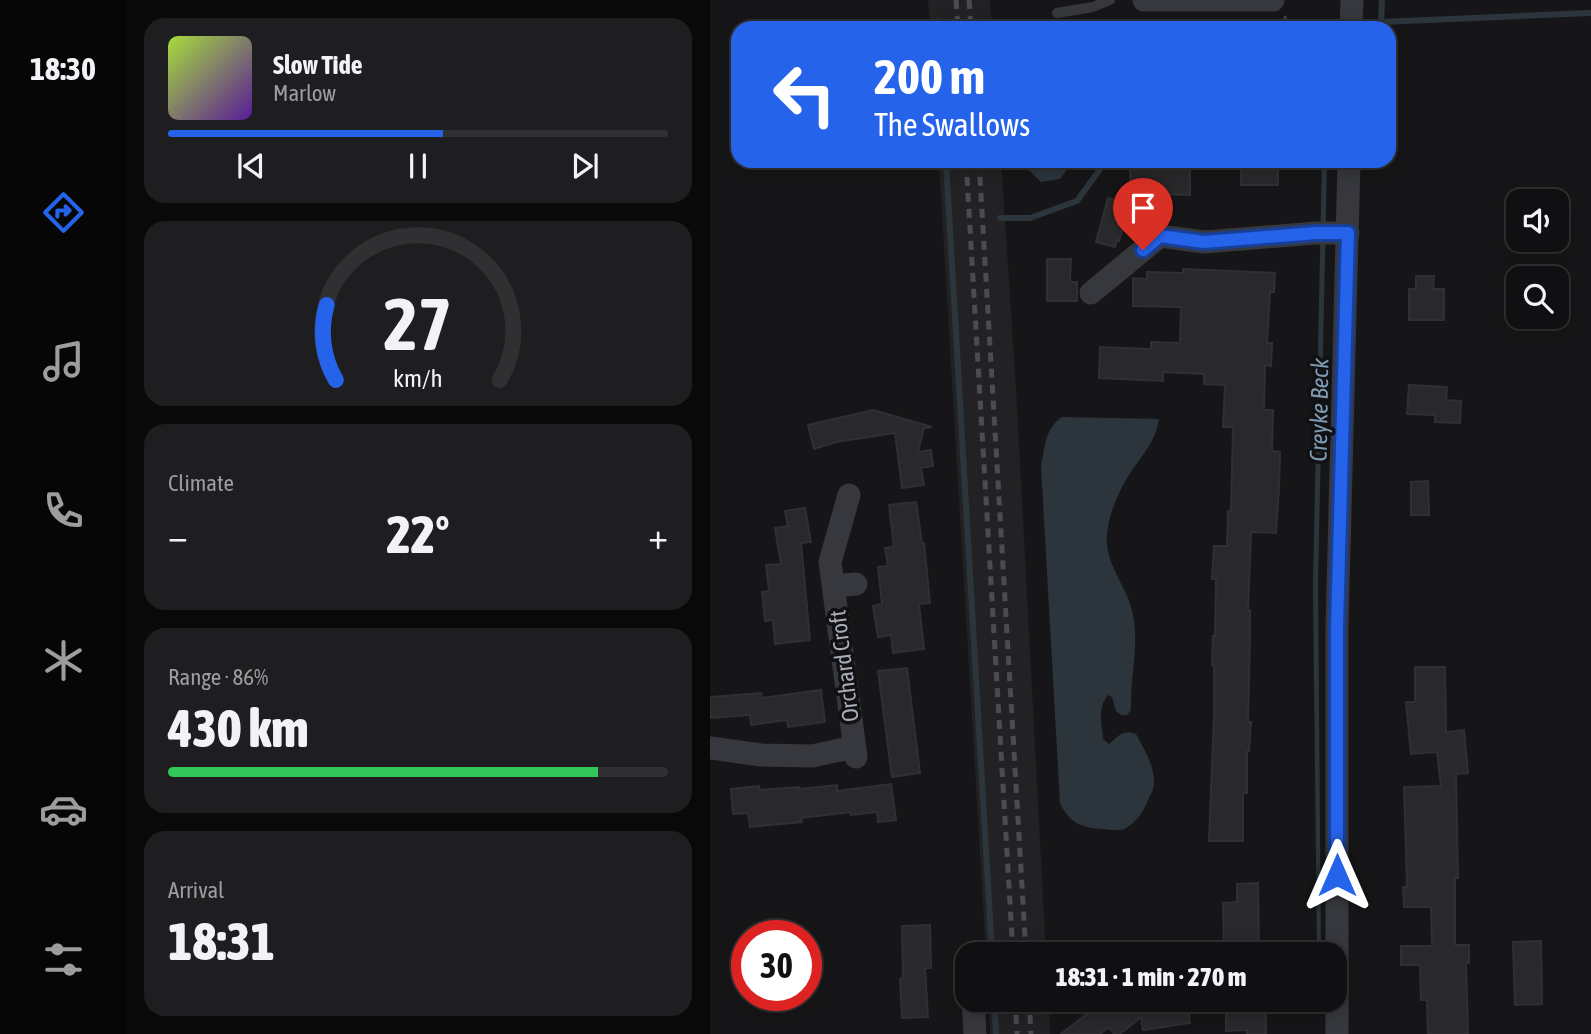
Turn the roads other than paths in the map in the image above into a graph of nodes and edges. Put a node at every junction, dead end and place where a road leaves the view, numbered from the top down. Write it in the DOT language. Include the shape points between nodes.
graph roads {
  1 [pos="1110,0"];
  2 [pos="1144,0"];
  3 [pos="1272,0"];
  4 [pos="1352,0"];
  5 [pos="1057,13"];
  6 [pos="1351,21"];
  7 [pos="1347,168"];
  8 [pos="1142,200"];
  9 [pos="1333,233"];
  10 [pos="1160,236"];
  11 [pos="1091,293"];
  12 [pos="849,495"];
  13 [pos="710,748"];
  14 [pos="974,1012"];
  15 [pos="975,1034"];
  16 [pos="1337,1034"];
  1 -- 5 [label="lane"];
  2 -- 3 [label="street"];
  4 -- 6 [label="street"];
  7 -- 9 [label="street"];
  8 -- 10 [label="street"];
  9 -- 10 [label="street" via="1204,242"];
  9 -- 16 [label="street"];
  10 -- 11 [label="street"];
  12 -- 13 [label="street, Orchard Croft" via="830,562 845,585 855,752 761,755"];
  14 -- 15 [label="street"];
}
